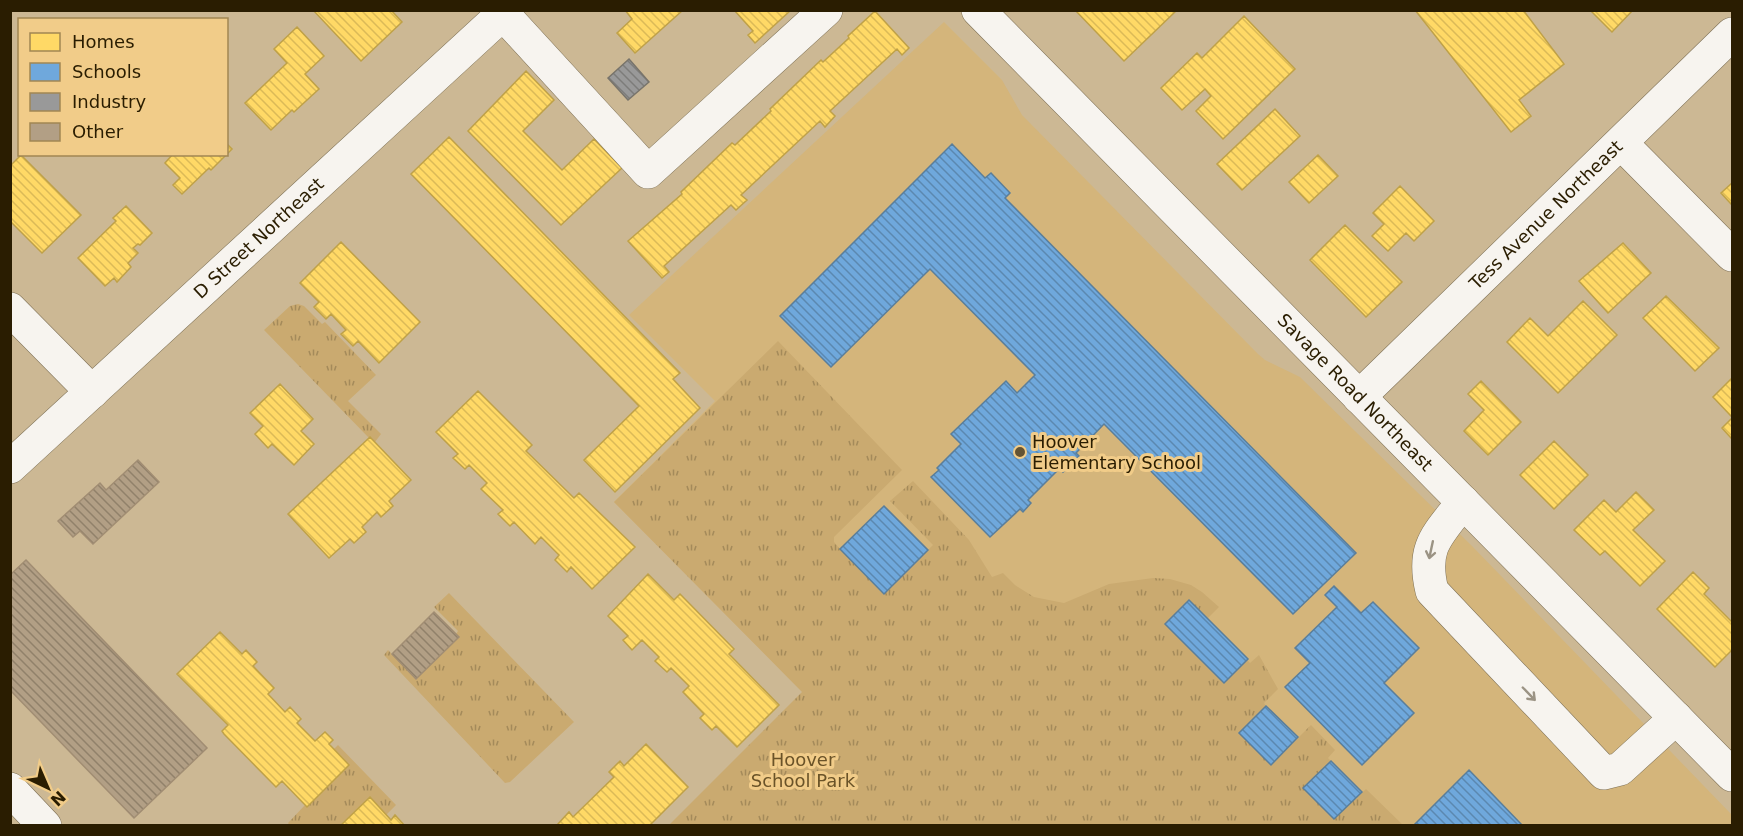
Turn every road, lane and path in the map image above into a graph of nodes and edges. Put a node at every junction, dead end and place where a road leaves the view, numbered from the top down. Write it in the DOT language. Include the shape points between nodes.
graph roads {
  1 [pos="826,10"];
  2 [pos="978,10"];
  3 [pos="497,14"];
  4 [pos="1732,34"];
  5 [pos="1621,143"];
  6 [pos="1732,255"];
  7 [pos="10,309"];
  8 [pos="92,392"];
  9 [pos="1359,397"];
  10 [pos="10,467"];
  11 [pos="1463,502"];
  12 [pos="1676,718"];
  13 [pos="1732,776"];
  14 [pos="10,789"];
  15 [pos="45,825"];
  1 -- 3 [label="street" via="648,172"];
  2 -- 9 [label="street, Savage Road Northeast"];
  3 -- 8 [label="street, D Street Northeast"];
  4 -- 5 [label="street, Tess Avenue Northeast"];
  5 -- 6 [label="street"];
  5 -- 9 [label="street, Tess Avenue Northeast"];
  7 -- 8 [label="street"];
  8 -- 10 [label="street, D Street Northeast"];
  9 -- 11 [label="street, Savage Road Northeast"];
  11 -- 12 [label="street, Savage Road Northeast"];
  11 -- 12 [label="street, one-way" via="1432,542 1428,572 1432,591 1604,773 1620,769"];
  12 -- 13 [label="street, Savage Road Northeast"];
  14 -- 15 [label="street"];
}
